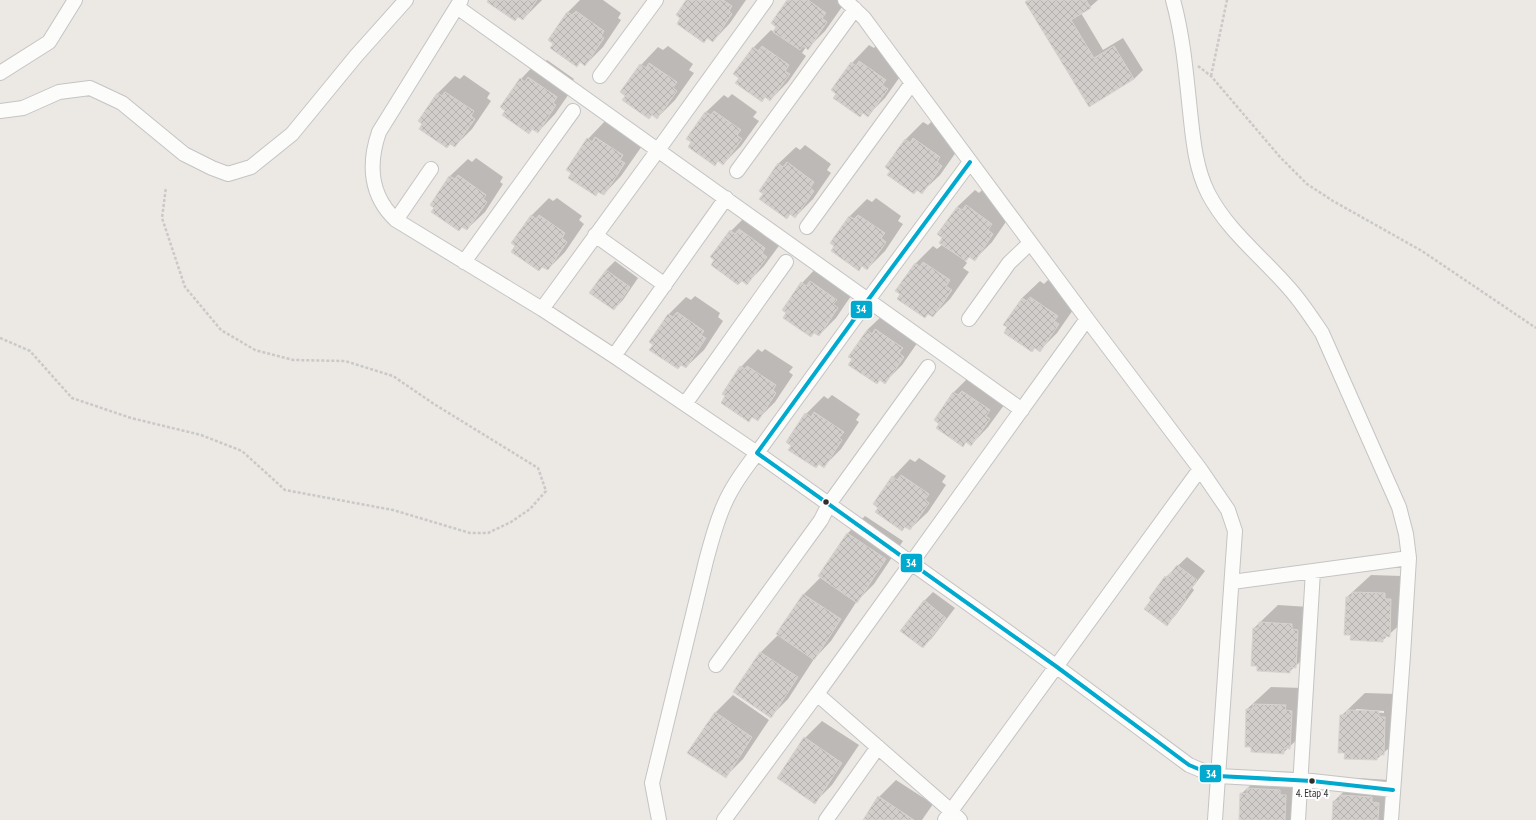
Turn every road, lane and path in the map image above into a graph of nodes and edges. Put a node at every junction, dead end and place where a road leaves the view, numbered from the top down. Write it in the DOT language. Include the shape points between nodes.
graph roads {
  1 [pos="75,0"];
  2 [pos="406,0"];
  3 [pos="656,0"];
  4 [pos="766,0"];
  5 [pos="1174,0"];
  6 [pos="1227,0"];
  7 [pos="459,4"];
  8 [pos="850,5"];
  9 [pos="1185,60"];
  10 [pos="0,73"];
  11 [pos="600,76"];
  12 [pos="1211,76"];
  13 [pos="912,83"];
  14 [pos="0,111"];
  15 [pos="573,111"];
  16 [pos="658,150"];
  17 [pos="970,162"];
  18 [pos="430,169"];
  19 [pos="737,171"];
  20 [pos="166,187"];
  21 [pos="726,198"];
  22 [pos="396,220"];
  23 [pos="807,227"];
  24 [pos="596,235"];
  25 [pos="1030,243"];
  26 [pos="464,262"];
  27 [pos="786,262"];
  28 [pos="665,285"];
  29 [pos="868,300"];
  30 [pos="542,309"];
  31 [pos="969,319"];
  32 [pos="1087,319"];
  33 [pos="1536,328"];
  34 [pos="0,338"];
  35 [pos="614,356"];
  36 [pos="928,367"];
  37 [pos="686,404"];
  38 [pos="1022,410"];
  39 [pos="757,453"];
  40 [pos="1200,469"];
  41 [pos="829,504"];
  42 [pos="1409,558"];
  43 [pos="912,563"];
  44 [pos="1313,571"];
  45 [pos="1232,582"];
  46 [pos="716,665"];
  47 [pos="1057,667"];
  48 [pos="818,694"];
  49 [pos="878,747"];
  50 [pos="1218,776"];
  51 [pos="1302,781"];
  52 [pos="1393,790"];
  53 [pos="952,817"];
  54 [pos="659,820"];
  55 [pos="724,820"];
  56 [pos="826,820"];
  57 [pos="1215,820"];
  58 [pos="1298,820"];
  59 [pos="1391,820"];
  1 -- 10 [label="street" via="49,42"];
  2 -- 14 [label="street" via="292,134 251,167 228,174 184,154 122,103 90,88 59,92 23,108"];
  3 -- 11 [label="street"];
  4 -- 16 [label="street"];
  5 -- 9 [label="street"];
  6 -- 12 [label="path"];
  7 -- 16 [label="street"];
  7 -- 22 [label="street" via="379,132 374,147 373,180 379,197"];
  8 -- 13 [label="street" via="872,29"];
  8 -- 19 [label="street"];
  9 -- 12 [label="path" via="1202,68"];
  9 -- 42 [label="street" via="1195,151 1199,172 1207,192 1230,225 1306,308 1322,334 1399,507"];
  12 -- 33 [label="path" via="1307,184 1332,201 1422,251"];
  13 -- 17 [label="street"];
  13 -- 23 [label="street"];
  15 -- 26 [label="street"];
  16 -- 21 [label="street"];
  16 -- 24 [label="street"];
  17 -- 25 [label="street"];
  17 -- 29 [label="street"];
  18 -- 22 [label="street"];
  20 -- 34 [label="path" via="162,218 185,286 221,330 255,350 293,360 345,361 392,376 538,468 546,491 530,510 488,533 470,533 393,510 285,490 242,451 201,435 131,418 72,398 30,351"];
  21 -- 28 [label="street"];
  21 -- 29 [label="street"];
  22 -- 26 [label="street"];
  24 -- 28 [label="street"];
  24 -- 30 [label="street"];
  25 -- 31 [label="street" via="1009,263"];
  25 -- 32 [label="street"];
  26 -- 30 [label="street"];
  27 -- 37 [label="street"];
  28 -- 35 [label="street"];
  29 -- 38 [label="street"];
  29 -- 39 [label="street"];
  30 -- 35 [label="street"];
  32 -- 38 [label="street"];
  32 -- 40 [label="street"];
  35 -- 37 [label="street"];
  36 -- 41 [label="street"];
  37 -- 39 [label="street"];
  38 -- 43 [label="street"];
  39 -- 41 [label="street"];
  39 -- 54 [label="street" via="724,504 710,546 652,783"];
  40 -- 45 [label="street" via="1232,520 1235,532"];
  40 -- 47 [label="street"];
  41 -- 43 [label="street"];
  41 -- 46 [label="street" via="821,520"];
  42 -- 44 [label="street"];
  42 -- 52 [label="street"];
  43 -- 47 [label="street"];
  43 -- 48 [label="street"];
  44 -- 45 [label="street"];
  44 -- 51 [label="street"];
  45 -- 50 [label="street"];
  47 -- 50 [label="street" via="1189,765"];
  47 -- 53 [label="street"];
  48 -- 49 [label="street"];
  48 -- 55 [label="street"];
  49 -- 53 [label="street"];
  49 -- 56 [label="street"];
  50 -- 51 [label="street"];
  50 -- 57 [label="street"];
  51 -- 52 [label="street"];
  51 -- 58 [label="street"];
  52 -- 59 [label="street"];
}
